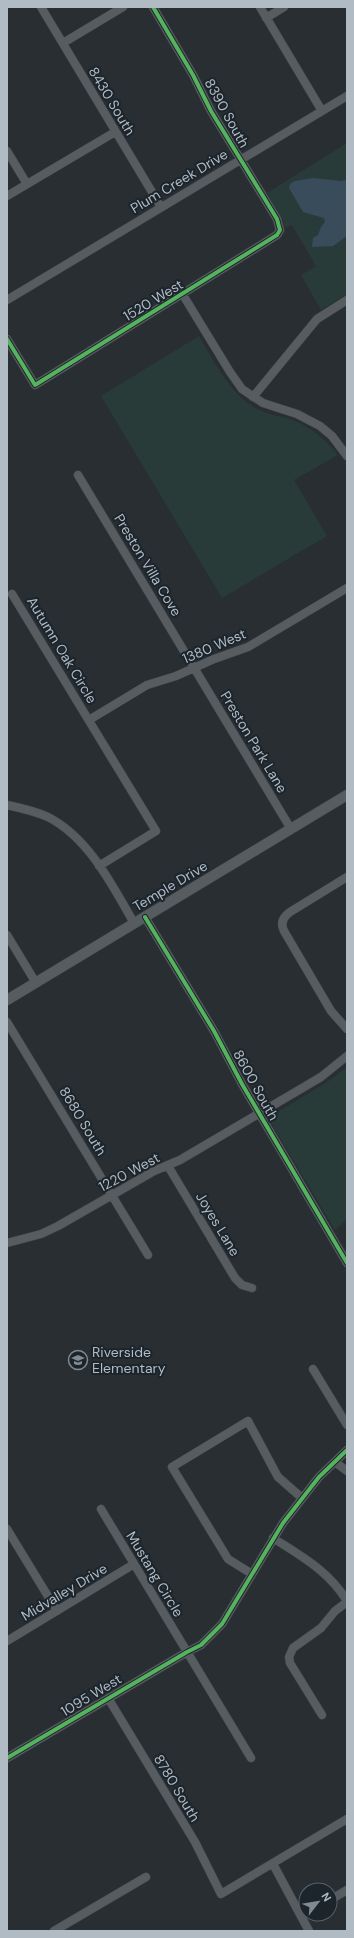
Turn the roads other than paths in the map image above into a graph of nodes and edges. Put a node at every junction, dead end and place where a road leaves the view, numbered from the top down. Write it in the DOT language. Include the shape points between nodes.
graph roads {
  1 [pos="41,7"];
  2 [pos="122,7"];
  3 [pos="153,7"];
  4 [pos="260,7"];
  5 [pos="284,7"];
  6 [pos="266,18"];
  7 [pos="63,43"];
  8 [pos="347,96"];
  9 [pos="322,111"];
  10 [pos="115,132"];
  11 [pos="7,151"];
  12 [pos="240,159"];
  13 [pos="27,184"];
  14 [pos="7,196"];
  15 [pos="160,207"];
  16 [pos="280,230"];
  17 [pos="183,294"];
  18 [pos="7,300"];
  19 [pos="347,300"];
  20 [pos="7,339"];
  21 [pos="253,397"];
  22 [pos="347,456"];
  23 [pos="78,475"];
  24 [pos="347,588"];
  25 [pos="12,594"];
  26 [pos="194,668"];
  27 [pos="89,720"];
  28 [pos="347,795"];
  29 [pos="7,805"];
  30 [pos="291,829"];
  31 [pos="99,866"];
  32 [pos="347,877"];
  33 [pos="145,917"];
  34 [pos="134,923"];
  35 [pos="7,935"];
  36 [pos="36,983"];
  37 [pos="7,1000"];
  38 [pos="7,1022"];
  39 [pos="347,1029"];
  40 [pos="347,1056"];
  41 [pos="259,1114"];
  42 [pos="168,1166"];
  43 [pos="112,1195"];
  44 [pos="7,1243"];
  45 [pos="148,1255"];
  46 [pos="347,1264"];
  47 [pos="252,1288"];
  48 [pos="313,1369"];
  49 [pos="347,1425"];
  50 [pos="347,1450"];
  51 [pos="335,1462"];
  52 [pos="347,1471"];
  53 [pos="302,1498"];
  54 [pos="101,1509"];
  55 [pos="7,1529"];
  56 [pos="273,1538"];
  57 [pos="134,1564"];
  58 [pos="252,1574"];
  59 [pos="347,1602"];
  60 [pos="57,1611"];
  61 [pos="7,1641"];
  62 [pos="187,1652"];
  63 [pos="108,1698"];
  64 [pos="322,1715"];
  65 [pos="7,1758"];
  66 [pos="251,1758"];
  67 [pos="347,1819"];
  68 [pos="273,1864"];
  69 [pos="146,1877"];
  70 [pos="347,1890"];
  71 [pos="338,1895"];
  72 [pos="298,1906"];
  73 [pos="54,1931"];
  1 -- 7 [label="street, 8430 South"];
  2 -- 7 [label="street"];
  3 -- 12 [label="street, 8390 South"];
  4 -- 6 [label="street"];
  5 -- 6 [label="street"];
  6 -- 9 [label="street"];
  7 -- 10 [label="street, 8430 South"];
  8 -- 9 [label="street, Plum Creek Drive"];
  9 -- 12 [label="street, Plum Creek Drive"];
  10 -- 13 [label="street"];
  10 -- 15 [label="street, 8430 South"];
  11 -- 13 [label="street"];
  12 -- 15 [label="street, Plum Creek Drive"];
  12 -- 16 [label="street, 8390 South" via="277,219"];
  13 -- 14 [label="street"];
  15 -- 18 [label="street, Plum Creek Drive"];
  16 -- 17 [label="street, 1520 West" via="273,239"];
  17 -- 20 [label="street, 1520 West" via="35,385"];
  17 -- 21 [label="street" via="230,372 242,389"];
  19 -- 21 [label="street" via="324,314 309,328"];
  21 -- 22 [label="street" via="320,426 332,436"];
  23 -- 26 [label="street, Preston Villa Cove"];
  24 -- 26 [label="street, 1380 West" via="248,647"];
  25 -- 27 [label="street, Autumn Oak Circle"];
  26 -- 27 [label="street, 1380 West" via="147,685"];
  26 -- 30 [label="street, Preston Park Lane"];
  27 -- 31 [label="street, Autumn Oak Circle" via="156,831"];
  28 -- 30 [label="street, Temple Drive"];
  29 -- 31 [label="street" via="33,811 62,826 87,849"];
  30 -- 33 [label="street, Temple Drive"];
  31 -- 34 [label="street"];
  32 -- 39 [label="street" via="290,912 282,920 284,931 331,1011"];
  33 -- 34 [label="street, Temple Drive"];
  33 -- 41 [label="street, 8600 South" via="214,1031"];
  34 -- 36 [label="street, Temple Drive"];
  35 -- 36 [label="street"];
  36 -- 37 [label="street, Temple Drive"];
  38 -- 43 [label="street, 8680 South"];
  40 -- 41 [label="street, 1220 West" via="321,1077"];
  41 -- 42 [label="street, 1220 West"];
  41 -- 46 [label="street, 8600 South"];
  42 -- 43 [label="street, 1220 West"];
  42 -- 47 [label="street, Joyes Lane" via="235,1278 242,1285"];
  43 -- 44 [label="street, 1220 West" via="41,1234"];
  43 -- 45 [label="street, 8680 South"];
  48 -- 49 [label="street"];
  50 -- 51 [label="street, 1095 West"];
  51 -- 52 [label="street"];
  51 -- 53 [label="street, 1095 West"];
  53 -- 56 [label="street, 1095 West"];
  53 -- 58 [label="street" via="278,1477 248,1421 172,1467 228,1559"];
  54 -- 57 [label="street, Mustang Circle"];
  55 -- 60 [label="street"];
  56 -- 58 [label="street, 1095 West"];
  56 -- 59 [label="street" via="318,1567 339,1588"];
  57 -- 60 [label="street, Midvalley Drive"];
  57 -- 62 [label="street, Mustang Circle"];
  58 -- 62 [label="street, 1095 West" via="222,1624 202,1646"];
  59 -- 64 [label="street" via="335,1611 321,1628 293,1648 289,1657 290,1663"];
  60 -- 61 [label="street, Midvalley Drive"];
  62 -- 63 [label="street, 1095 West"];
  62 -- 66 [label="street, Mustang Circle"];
  63 -- 65 [label="street, 1095 West"];
  63 -- 68 [label="street, 8780 South" via="195,1842 221,1894"];
  67 -- 68 [label="street"];
  68 -- 72 [label="street"];
  69 -- 73 [label="street"];
  70 -- 71 [label="street"];
}
